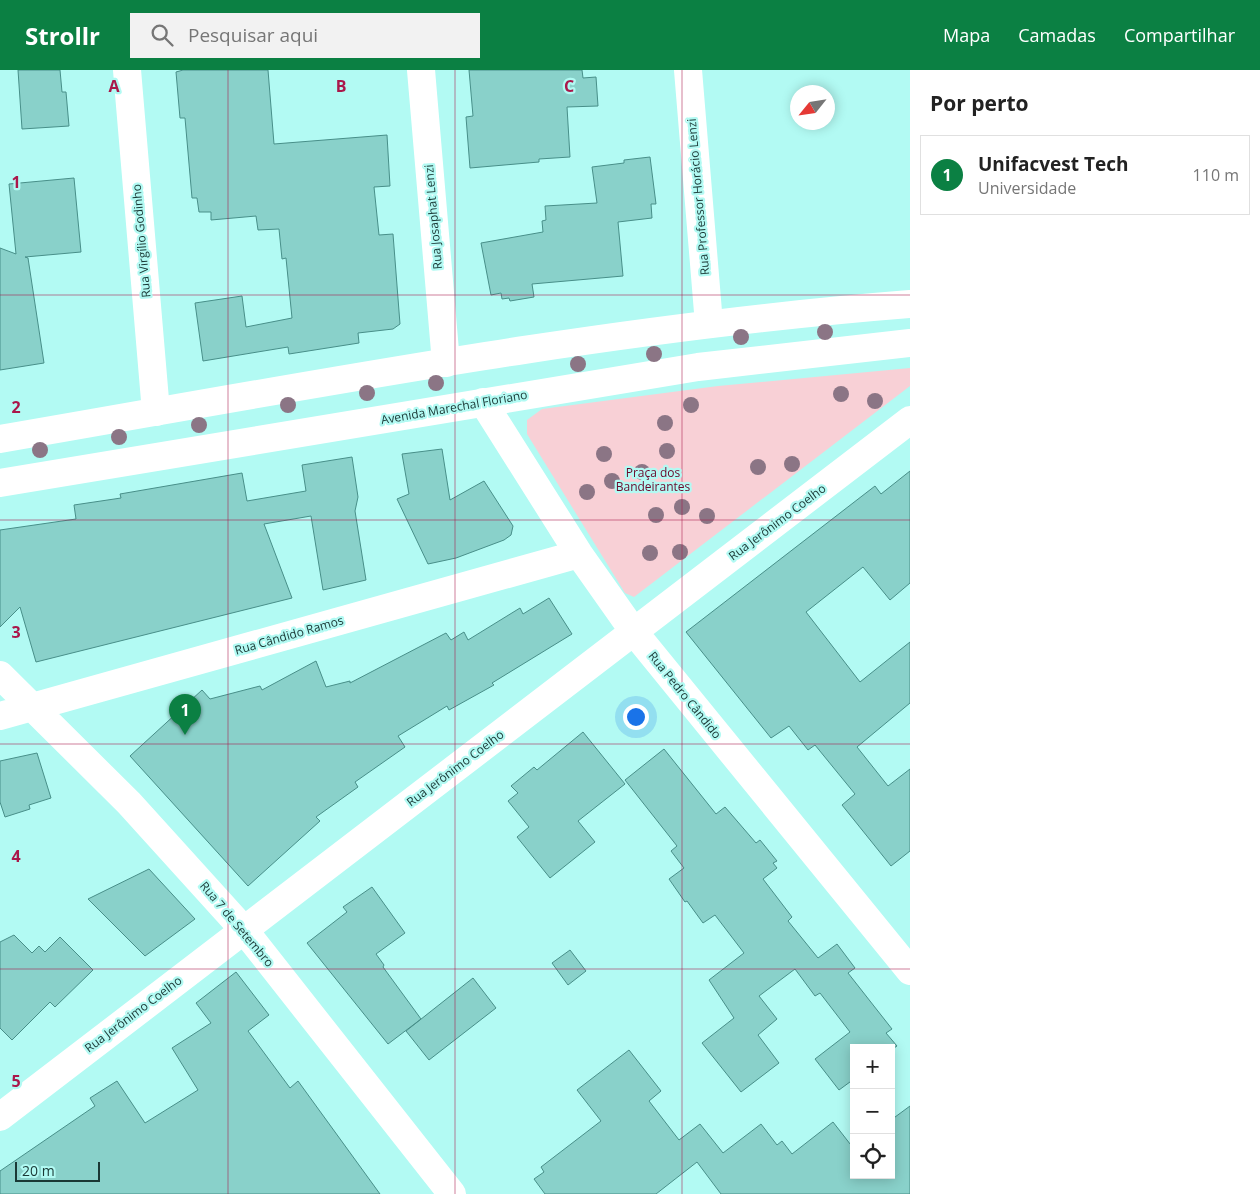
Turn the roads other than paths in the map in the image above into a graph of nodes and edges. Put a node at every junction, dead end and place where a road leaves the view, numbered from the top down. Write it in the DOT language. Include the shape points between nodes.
graph roads {
  1 [pos="127,70"];
  2 [pos="421,70"];
  3 [pos="688,70"];
  4 [pos="910,304"];
  5 [pos="709,324"];
  6 [pos="910,343"];
  7 [pos="446,363"];
  8 [pos="483,402"];
  9 [pos="156,412"];
  10 [pos="910,420"];
  11 [pos="0,439"];
  12 [pos="0,483"];
  13 [pos="579,554"];
  14 [pos="634,632"];
  15 [pos="0,675"];
  16 [pos="32,707"];
  17 [pos="0,716"];
  18 [pos="244,930"];
  19 [pos="910,970"];
  20 [pos="0,1117"];
  21 [pos="452,1194"];
  1 -- 9 [label="street, Rua Virgílio Godinho"];
  2 -- 7 [label="street, Rua Josaphat Lenzi"];
  3 -- 5 [label="street, Rua Professor Horácio Lenzi"];
  4 -- 5 [label="street"];
  5 -- 7 [label="street"];
  6 -- 8 [label="street, Avenida Marechal Floriano" via="698,367"];
  7 -- 9 [label="street"];
  8 -- 12 [label="street, Avenida Marechal Floriano"];
  8 -- 13 [label="street, Rua Pedro Cândido"];
  9 -- 11 [label="street"];
  10 -- 14 [label="street, Rua Jerônimo Coelho"];
  13 -- 14 [label="street, Rua Pedro Cândido"];
  13 -- 16 [label="street, Rua Cândido Ramos"];
  14 -- 18 [label="street, Rua Jerônimo Coelho"];
  14 -- 19 [label="street, Rua Pedro Cândido"];
  15 -- 16 [label="street, Rua 7 de Setembro"];
  16 -- 17 [label="street, Rua Cândido Ramos"];
  16 -- 18 [label="street, Rua 7 de Setembro" via="129,803"];
  18 -- 20 [label="street, Rua Jerônimo Coelho"];
  18 -- 21 [label="street, Rua 7 de Setembro"];
}
